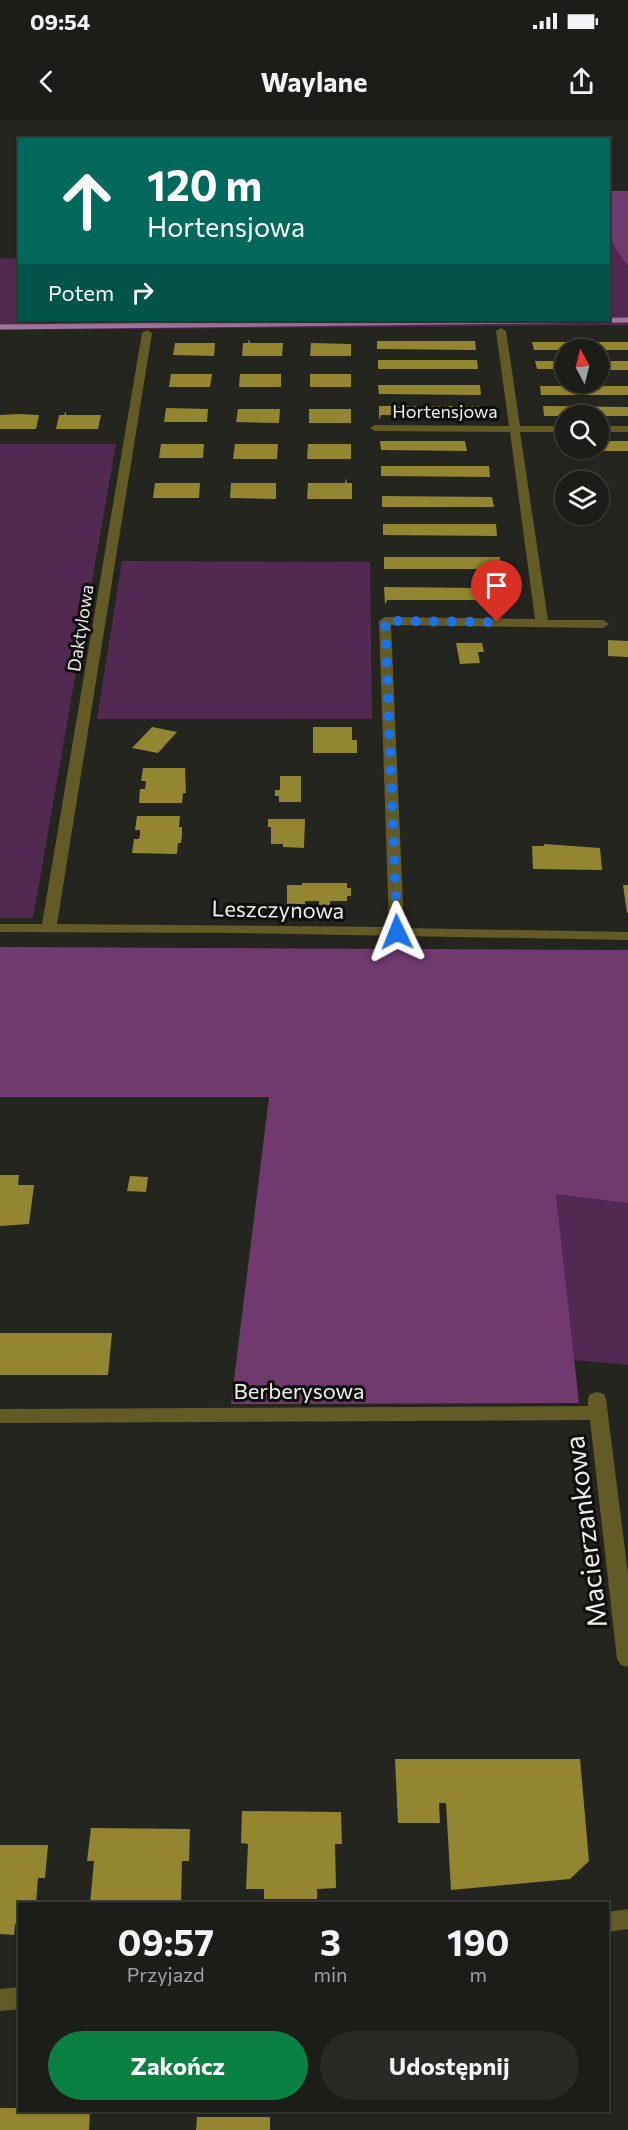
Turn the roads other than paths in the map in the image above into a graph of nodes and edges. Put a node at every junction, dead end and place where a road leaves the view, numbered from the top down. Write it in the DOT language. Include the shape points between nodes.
graph roads {
  1 [pos="501,331"];
  2 [pos="147,333"];
  3 [pos="375,428"];
  4 [pos="515,429"];
  5 [pos="555,429"];
  6 [pos="609,429"];
  7 [pos="628,429"];
  8 [pos="542,623"];
  9 [pos="603,624"];
  10 [pos="0,928"];
  11 [pos="49,928"];
  12 [pos="397,932"];
  13 [pos="628,936"];
  14 [pos="597,1406"];
  15 [pos="0,1416"];
  16 [pos="628,1659"];
  17 [pos="628,1919"];
  18 [pos="609,1922"];
  19 [pos="18,1998"];
  20 [pos="0,2000"];
  1 -- 4 [label="street, Hortensjowa"];
  2 -- 11 [label="street, Daktylowa"];
  3 -- 4 [label="street, Hortensjowa"];
  4 -- 5 [label="street, Hortensjowa"];
  4 -- 8 [label="street, Hortensjowa"];
  6 -- 7 [label="street"];
  8 -- 9 [label="street"];
  8 -- 12 [label="street" via="385,621"];
  10 -- 11 [label="street, Leszczynowa"];
  11 -- 12 [label="street, Leszczynowa"];
  12 -- 13 [label="street, Leszczynowa"];
  14 -- 15 [label="street, Berberysowa"];
  14 -- 16 [label="street, Macierzankowa"];
  17 -- 18 [label="street"];
  19 -- 20 [label="street"];
}
